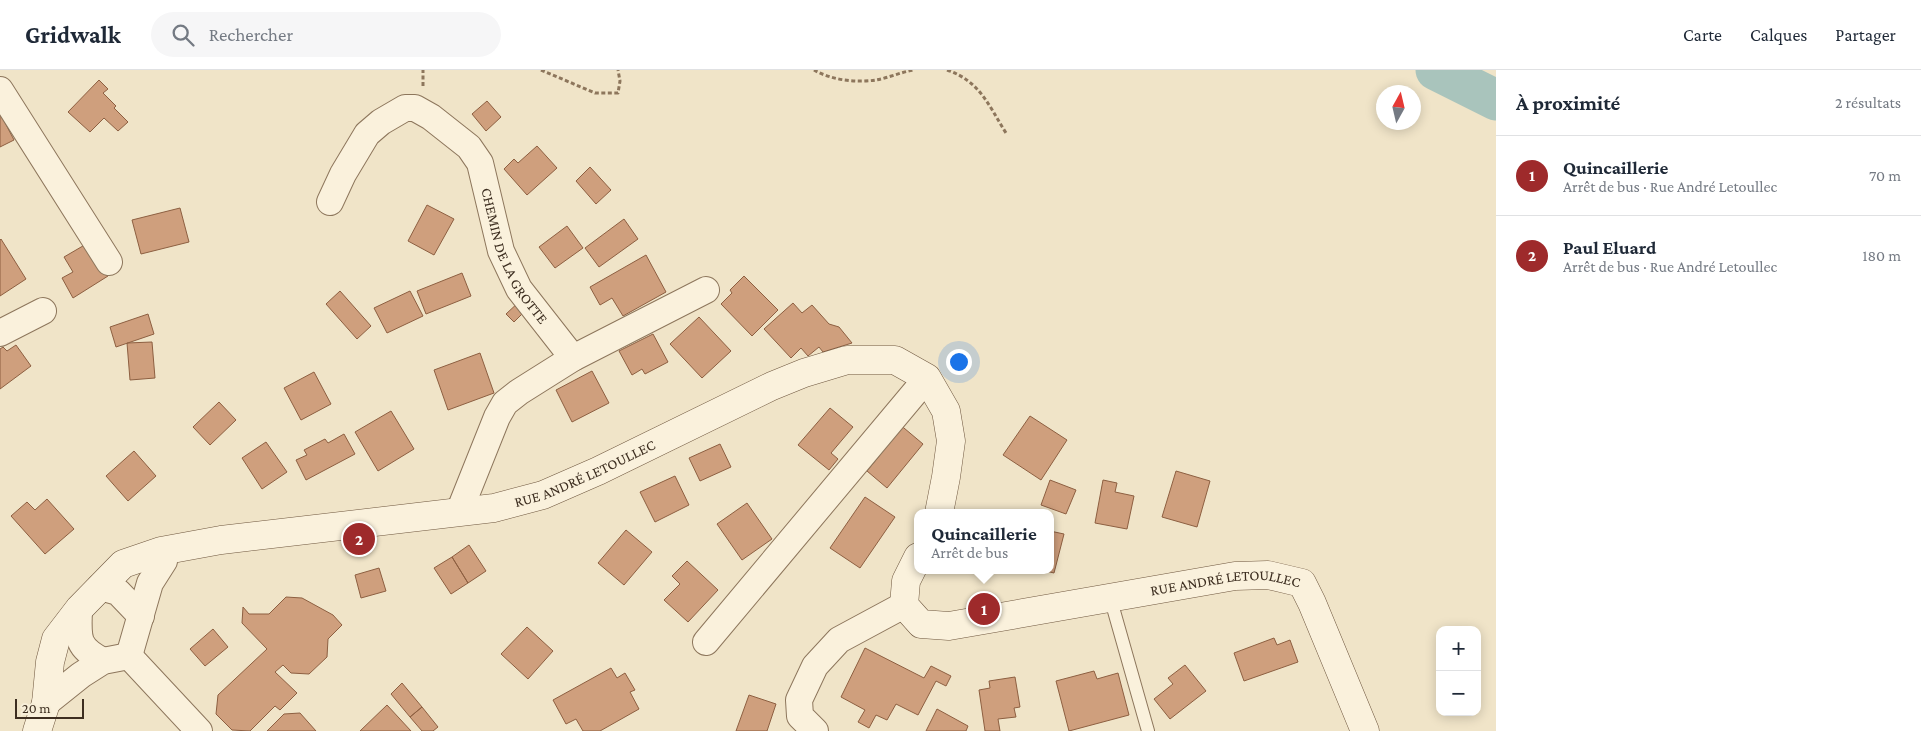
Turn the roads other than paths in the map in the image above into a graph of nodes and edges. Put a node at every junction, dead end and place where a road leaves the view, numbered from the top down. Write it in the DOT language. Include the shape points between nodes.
graph roads {
  1 [pos="0,90"];
  2 [pos="330,202"];
  3 [pos="109,262"];
  4 [pos="706,290"];
  5 [pos="42,311"];
  6 [pos="0,333"];
  7 [pos="573,358"];
  8 [pos="927,378"];
  9 [pos="940,509"];
  10 [pos="459,512"];
  11 [pos="221,540"];
  12 [pos="164,561"];
  13 [pos="914,565"];
  14 [pos="109,590"];
  15 [pos="1110,597"];
  16 [pos="904,605"];
  17 [pos="79,609"];
  18 [pos="141,616"];
  19 [pos="78,636"];
  20 [pos="706,642"];
  21 [pos="129,656"];
  22 [pos="103,661"];
  23 [pos="46,703"];
  24 [pos="37,731"];
  25 [pos="199,731"];
  26 [pos="815,731"];
  27 [pos="1148,731"];
  28 [pos="1365,731"];
  1 -- 3 [label="street"];
  2 -- 7 [label="street, CHEMIN DE LA GROTTE" via="366,134 405,108 415,108 431,117 469,148 480,163 501,251 519,288"];
  4 -- 7 [label="street"];
  5 -- 6 [label="street"];
  7 -- 10 [label="street" via="505,403"];
  8 -- 9 [label="main road" via="946,411 951,441"];
  8 -- 10 [label="main road, RUE ANDRÉ LETOULLEC" via="895,360 846,360 772,386 544,495 494,508"];
  8 -- 20 [label="street"];
  10 -- 11 [label="main road, RUE ANDRÉ LETOULLEC"];
  11 -- 12 [label="main road, RUE ANDRÉ LETOULLEC"];
  11 -- 14 [label="main road, RUE ANDRÉ LETOULLEC" via="161,550 123,564"];
  12 -- 14 [label="main road, RUE ANDRÉ LETOULLEC"];
  12 -- 18 [label="street" via="150,583"];
  13 -- 16 [label="main road" via="906,581"];
  14 -- 17 [label="main road, RUE ANDRÉ LETOULLEC"];
  14 -- 18 [label="street"];
  14 -- 19 [label="main road, RUE ANDRÉ LETOULLEC"];
  15 -- 16 [label="main road, RUE ANDRÉ LETOULLEC" via="949,626 921,624"];
  15 -- 27 [label="lane"];
  15 -- 28 [label="main road, RUE ANDRÉ LETOULLEC" via="1235,576 1268,575 1302,583"];
  16 -- 26 [label="street" via="839,640 815,666 798,700 800,716"];
  17 -- 19 [label="street"];
  17 -- 23 [label="main road, RUE ANDRÉ LETOULLEC" via="56,639"];
  18 -- 21 [label="street"];
  19 -- 22 [label="street" via="88,653"];
  19 -- 23 [label="main road, RUE ANDRÉ LETOULLEC"];
  21 -- 22 [label="street"];
  21 -- 25 [label="street"];
  22 -- 23 [label="street" via="81,674"];
  23 -- 24 [label="main road, RUE ANDRÉ LETOULLEC"];
}
